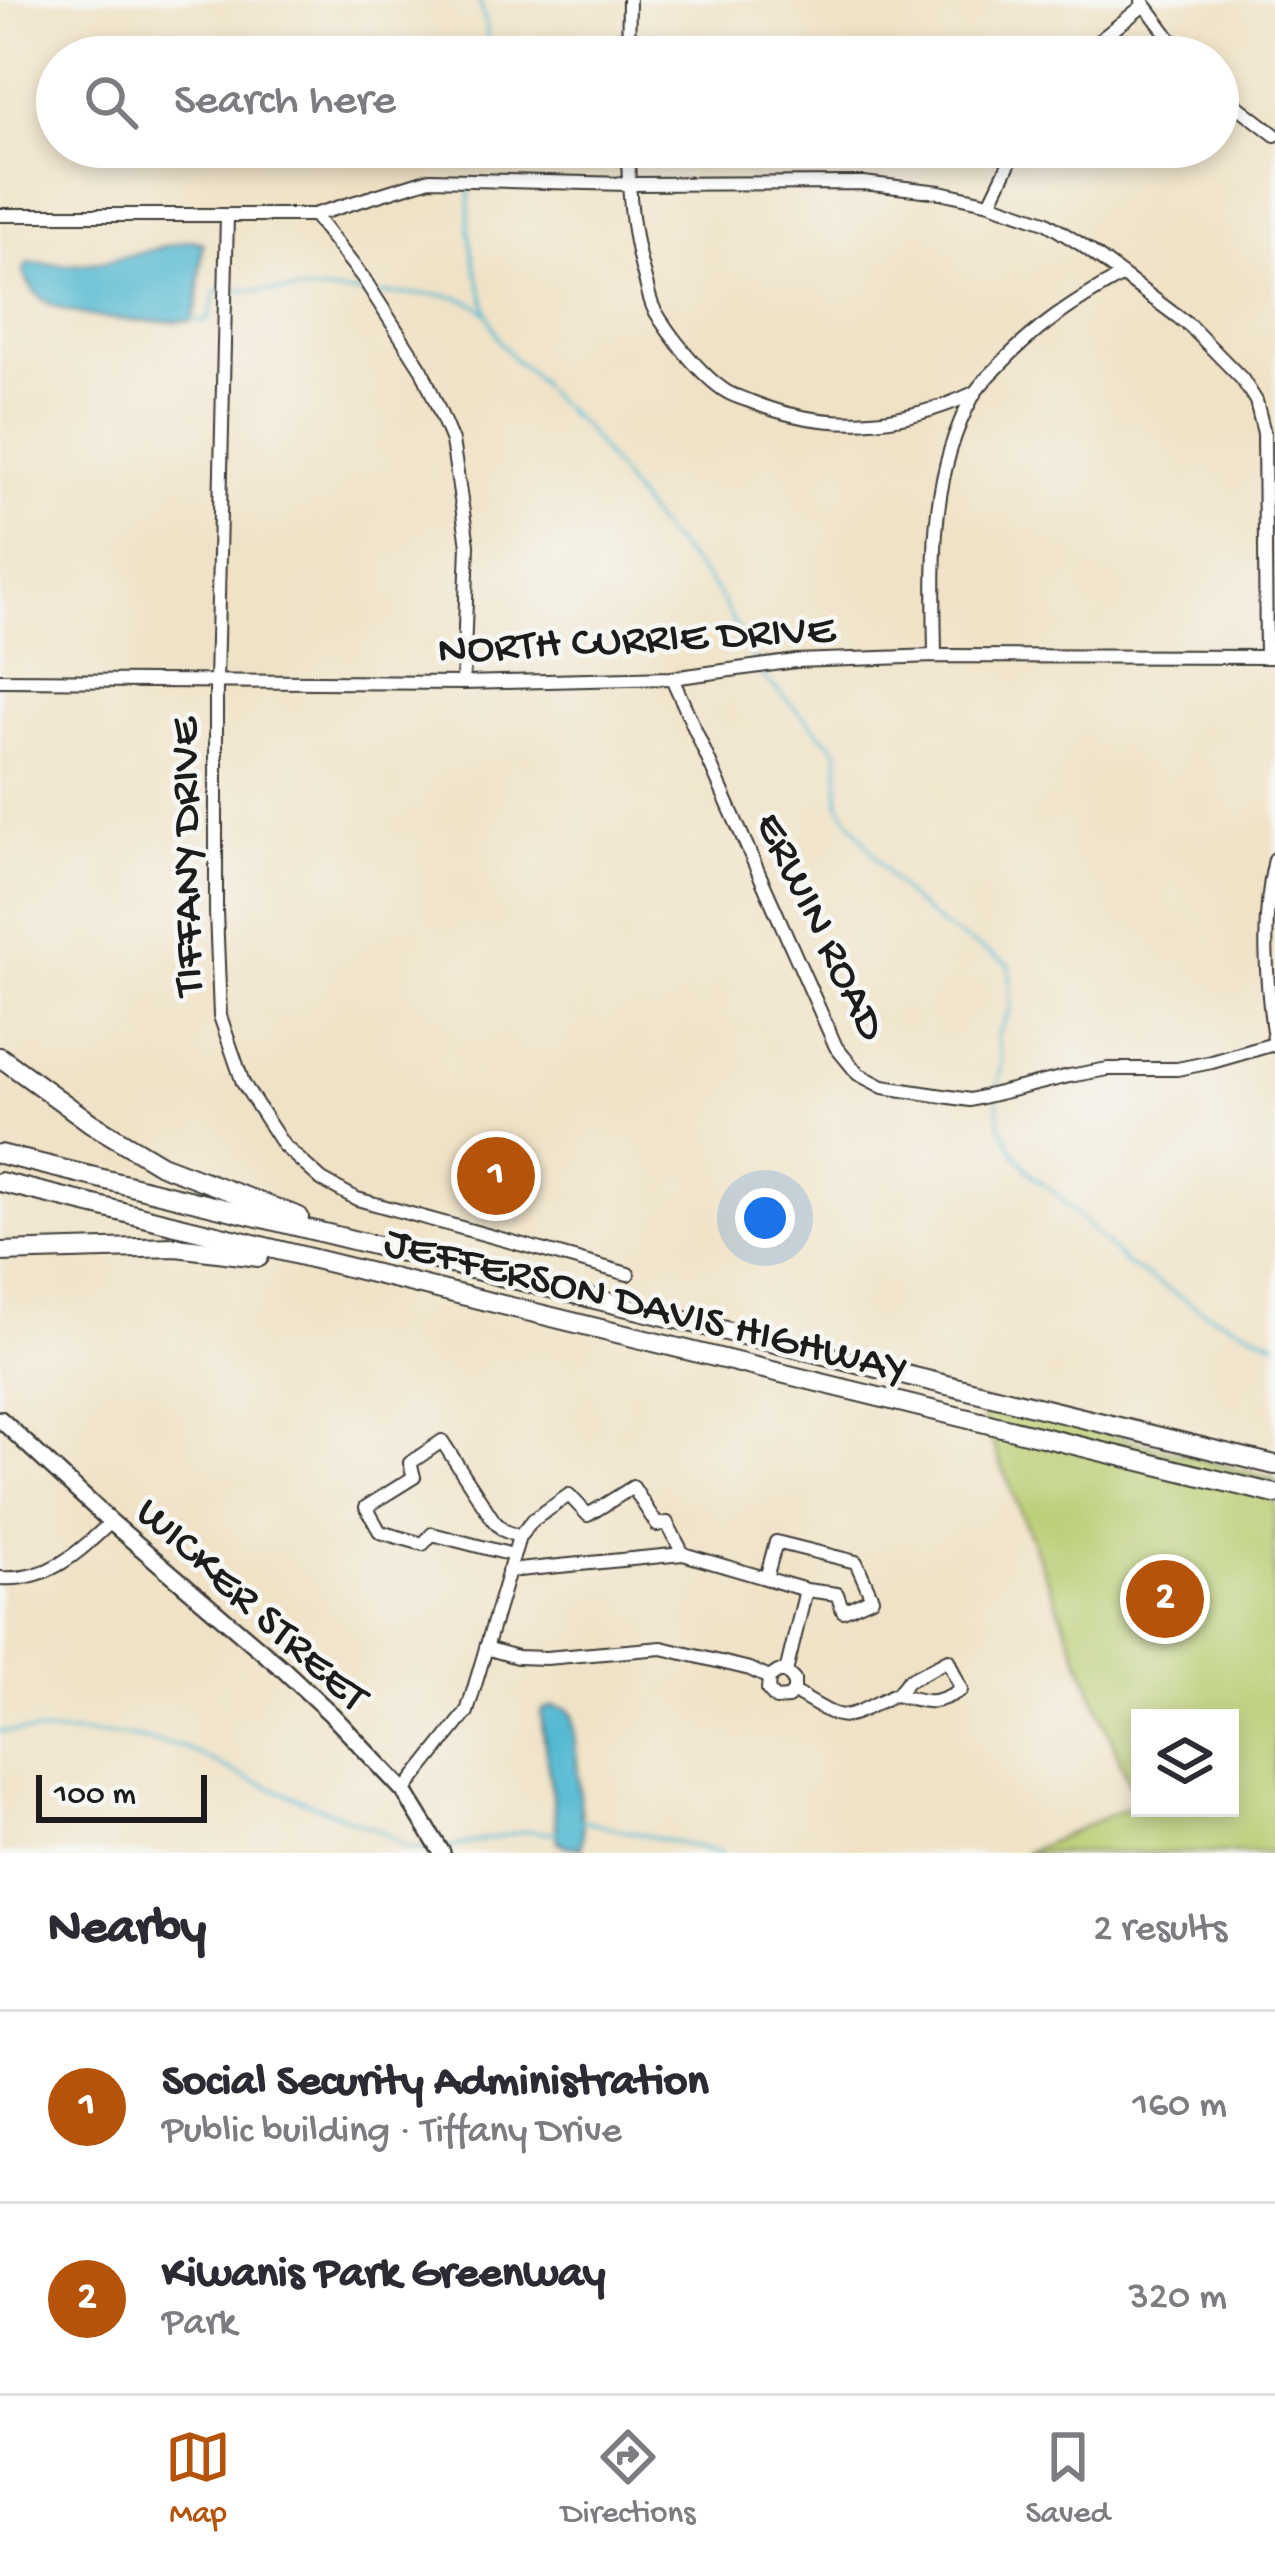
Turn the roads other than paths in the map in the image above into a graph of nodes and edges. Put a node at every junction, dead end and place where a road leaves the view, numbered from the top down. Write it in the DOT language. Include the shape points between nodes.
graph roads {
  1 [pos="628,0"];
  2 [pos="1143,2"];
  3 [pos="628,36"];
  4 [pos="1103,36"];
  5 [pos="1168,36"];
  6 [pos="1239,107"];
  7 [pos="1275,135"];
  8 [pos="628,168"];
  9 [pos="1007,168"];
  10 [pos="628,184"];
  11 [pos="990,203"];
  12 [pos="0,215"];
  13 [pos="314,215"];
  14 [pos="227,216"];
  15 [pos="1121,275"];
  16 [pos="974,393"];
  17 [pos="935,656"];
  18 [pos="1270,657"];
  19 [pos="672,678"];
  20 [pos="0,680"];
  21 [pos="216,682"];
  22 [pos="463,683"];
  23 [pos="1275,859"];
  24 [pos="1275,1045"];
  25 [pos="0,1057"];
  26 [pos="0,1154"];
  27 [pos="0,1182"];
  28 [pos="388,1250"];
  29 [pos="0,1252"];
  30 [pos="346,1268"];
  31 [pos="628,1274"];
  32 [pos="0,1419"];
  33 [pos="1275,1466"];
  34 [pos="1275,1494"];
  35 [pos="111,1522"];
  36 [pos="519,1537"];
  37 [pos="683,1554"];
  38 [pos="513,1555"];
  39 [pos="508,1571"];
  40 [pos="0,1578"];
  41 [pos="766,1578"];
  42 [pos="806,1590"];
  43 [pos="486,1648"];
  44 [pos="786,1672"];
  45 [pos="769,1678"];
  46 [pos="794,1692"];
  47 [pos="898,1694"];
  48 [pos="404,1791"];
  49 [pos="442,1853"];
  1 -- 3 [label="street"];
  2 -- 4 [label="street"];
  2 -- 5 [label="street"];
  6 -- 7 [label="street"];
  8 -- 10 [label="street"];
  9 -- 11 [label="street"];
  10 -- 11 [label="street" via="873,184"];
  10 -- 13 [label="street" via="430,179"];
  10 -- 16 [label="street" via="653,307 726,391 827,422 941,408"];
  11 -- 15 [label="street" via="1045,221"];
  12 -- 14 [label="street"];
  13 -- 14 [label="street"];
  13 -- 22 [label="street" via="422,370 452,441 468,545"];
  14 -- 21 [label="street, TIFFANY DRIVE"];
  15 -- 16 [label="street" via="1022,341"];
  15 -- 18 [label="street" via="1190,326 1256,401 1264,433"];
  16 -- 17 [label="street" via="939,498"];
  17 -- 18 [label="street, NORTH CURRIE DRIVE"];
  17 -- 19 [label="street, NORTH CURRIE DRIVE" via="796,661"];
  19 -- 22 [label="street, NORTH CURRIE DRIVE"];
  19 -- 24 [label="street, ERWIN ROAD" via="836,1047 858,1074 883,1087 970,1100 1108,1069 1212,1063"];
  20 -- 21 [label="street, NORTH CURRIE DRIVE"];
  21 -- 22 [label="street, NORTH CURRIE DRIVE"];
  21 -- 31 [label="street, TIFFANY DRIVE" via="220,1016 243,1082 283,1145 357,1199"];
  23 -- 24 [label="street" via="1266,938"];
  25 -- 28 [label="highway" via="161,1165"];
  26 -- 28 [label="highway, JEFFERSON DAVIS HIGHWAY"];
  27 -- 30 [label="highway, JEFFERSON DAVIS HIGHWAY"];
  28 -- 33 [label="highway, JEFFERSON DAVIS HIGHWAY"];
  29 -- 30 [label="highway" via="176,1247"];
  30 -- 34 [label="highway, JEFFERSON DAVIS HIGHWAY"];
  32 -- 35 [label="main road, WICKER STREET"];
  35 -- 40 [label="street" via="67,1562 27,1578"];
  35 -- 48 [label="main road, WICKER STREET" via="284,1670"];
  36 -- 37 [label="street" via="569,1495 588,1515 633,1487"];
  36 -- 38 [label="street"];
  36 -- 38 [label="street" via="494,1521 442,1442 410,1463 414,1477 366,1508 380,1532 423,1544 432,1534"];
  37 -- 39 [label="street"];
  37 -- 41 [label="street"];
  38 -- 39 [label="street"];
  39 -- 43 [label="street"];
  41 -- 42 [label="street"];
  41 -- 42 [label="street" via="776,1542 856,1562 872,1598 843,1611 837,1594"];
  42 -- 44 [label="street"];
  43 -- 45 [label="street" via="546,1658 662,1648"];
  43 -- 48 [label="street" via="466,1712"];
  44 -- 45 [label="street"];
  44 -- 46 [label="street"];
  45 -- 46 [label="street" via="776,1699"];
  46 -- 47 [label="street" via="848,1717"];
  47 -- 47 [label="street" via="920,1703 961,1690 948,1660"];
  48 -- 49 [label="main road, WICKER STREET"];
}
